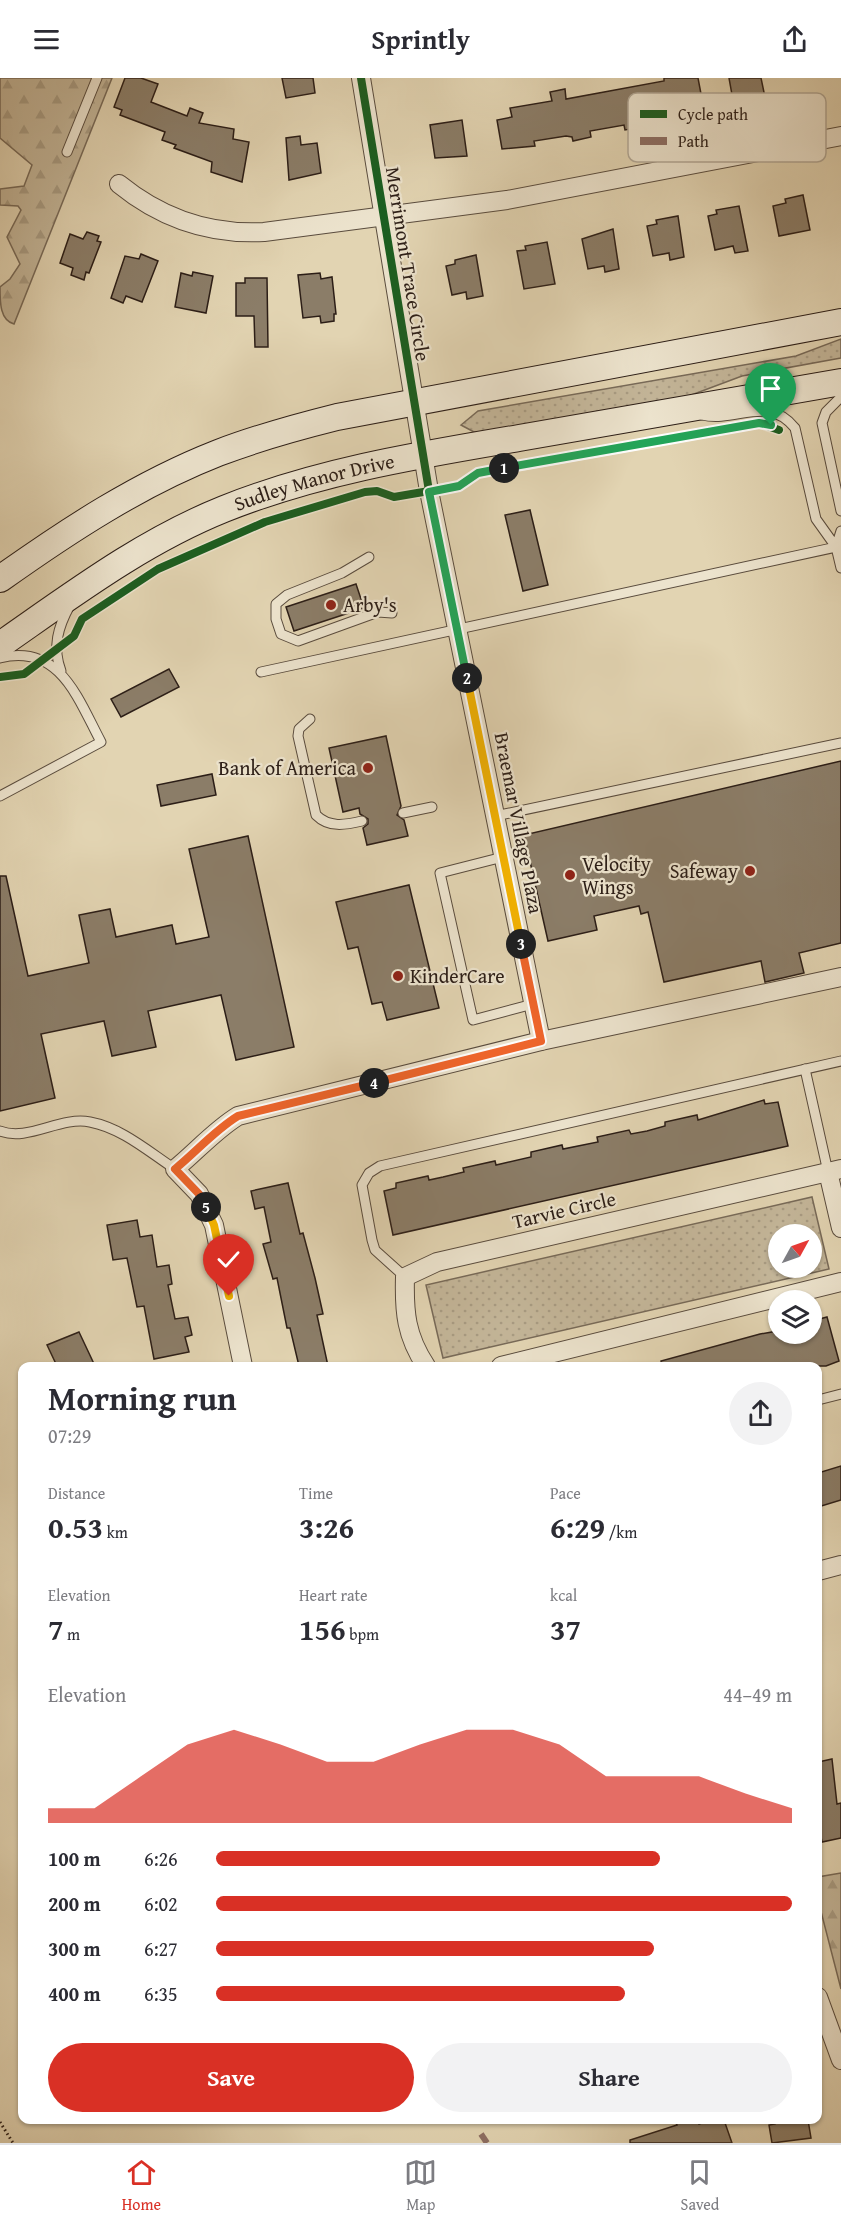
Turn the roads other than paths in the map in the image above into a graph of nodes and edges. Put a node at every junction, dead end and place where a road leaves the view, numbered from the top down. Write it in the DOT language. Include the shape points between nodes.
graph roads {
  1 [pos="97,78"];
  2 [pos="361,78"];
  3 [pos="841,136"];
  4 [pos="826,139"];
  5 [pos="67,152"];
  6 [pos="705,162"];
  7 [pos="119,184"];
  8 [pos="383,217"];
  9 [pos="841,322"];
  10 [pos="841,382"];
  11 [pos="841,397"];
  12 [pos="413,402"];
  13 [pos="679,410"];
  14 [pos="422,455"];
  15 [pos="841,511"];
  16 [pos="841,531"];
  17 [pos="838,546"];
  18 [pos="369,557"];
  19 [pos="841,568"];
  20 [pos="0,579"];
  21 [pos="81,587"];
  22 [pos="392,613"];
  23 [pos="457,629"];
  24 [pos="0,645"];
  25 [pos="0,658"];
  26 [pos="61,671"];
  27 [pos="261,672"];
  28 [pos="310,718"];
  29 [pos="841,743"];
  30 [pos="0,796"];
  31 [pos="432,807"];
  32 [pos="403,813"];
  33 [pos="495,816"];
  34 [pos="362,821"];
  35 [pos="503,857"];
  36 [pos="841,977"];
  37 [pos="533,1004"];
  38 [pos="541,1041"];
  39 [pos="841,1061"];
  40 [pos="805,1069"];
  41 [pos="0,1131"];
  42 [pos="175,1169"];
  43 [pos="835,1171"];
  44 [pos="841,1228"];
  45 [pos="405,1277"];
  46 [pos="841,1282"];
  47 [pos="242,1362"];
  48 [pos="423,1362"];
  49 [pos="517,1362"];
  50 [pos="841,1395"];
  51 [pos="822,1399"];
  52 [pos="841,1565"];
  53 [pos="822,1570"];
  54 [pos="822,2007"];
  55 [pos="841,2060"];
  1 -- 5 [label="lane"];
  2 -- 8 [label="street, Merrimont Trace Circle"];
  3 -- 4 [label="street, Merrimont Trace Circle"];
  6 -- 8 [label="street, Merrimont Trace Circle" via="507,200"];
  7 -- 8 [label="street" via="159,212 207,230 264,232"];
  8 -- 12 [label="street, Merrimont Trace Circle"];
  9 -- 12 [label="main road"];
  10 -- 13 [label="main road, Sudley Manor Drive"];
  11 -- 15 [label="lane" via="826,412 822,423"];
  12 -- 14 [label="street, Merrimont Trace Circle"];
  12 -- 20 [label="main road" via="277,432 219,453 116,502"];
  13 -- 14 [label="main road, Sudley Manor Drive"];
  13 -- 17 [label="lane" via="713,417 746,411 773,411 785,416 795,428 816,519"];
  14 -- 21 [label="main road, Sudley Manor Drive" via="296,483 223,509 161,539"];
  14 -- 23 [label="street, Braemar Village Plaza"];
  16 -- 17 [label="lane"];
  17 -- 19 [label="lane"];
  17 -- 23 [label="lane"];
  18 -- 22 [label="lane" via="342,573 287,595 276,604 281,634 297,641 378,612"];
  21 -- 24 [label="main road, Sudley Manor Drive"];
  21 -- 26 [label="lane" via="57,635"];
  23 -- 27 [label="lane"];
  23 -- 33 [label="street, Braemar Village Plaza"];
  25 -- 26 [label="lane" via="26,656"];
  26 -- 30 [label="lane" via="101,742"];
  28 -- 34 [label="lane" via="299,729 298,736 316,815 330,824"];
  29 -- 33 [label="lane"];
  31 -- 32 [label="lane"];
  33 -- 35 [label="street, Braemar Village Plaza"];
  35 -- 37 [label="street, Braemar Village Plaza"];
  35 -- 37 [label="lane" via="440,873 473,1020"];
  36 -- 38 [label="street"];
  37 -- 38 [label="street, Braemar Village Plaza"];
  38 -- 42 [label="street" via="238,1116"];
  39 -- 40 [label="lane"];
  40 -- 43 [label="lane"];
  40 -- 45 [label="lane" via="380,1166 369,1173 362,1185 372,1240 375,1250"];
  41 -- 42 [label="lane" via="12,1136 66,1122 90,1122 120,1132"];
  42 -- 47 [label="street" via="199,1194 214,1225"];
  43 -- 44 [label="street"];
  43 -- 45 [label="street, Tarvie Circle" via="437,1262"];
  45 -- 48 [label="street" via="404,1309 412,1345"];
  46 -- 49 [label="street"];
  50 -- 51 [label="lane"];
  52 -- 53 [label="street"];
  54 -- 55 [label="street"];
}
